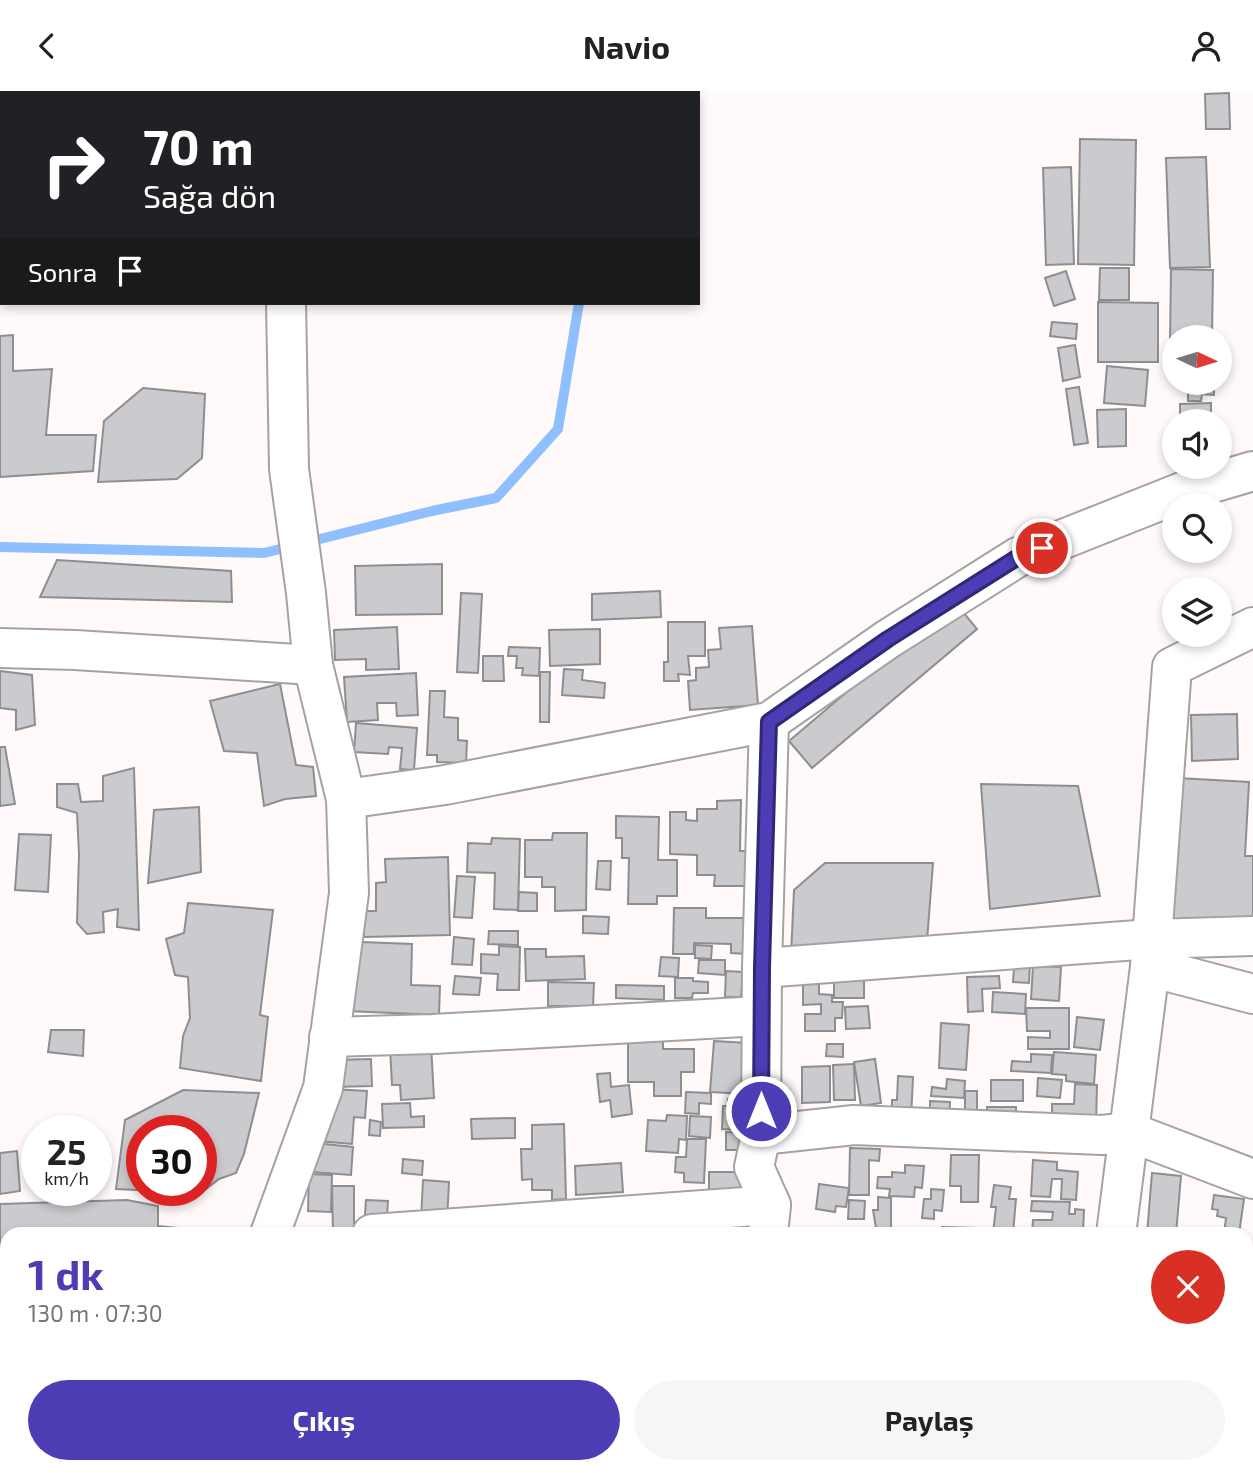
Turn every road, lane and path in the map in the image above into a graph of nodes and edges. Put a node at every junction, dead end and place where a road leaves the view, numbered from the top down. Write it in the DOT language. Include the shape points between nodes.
graph roads {
  1 [pos="286,305"];
  2 [pos="1253,471"];
  3 [pos="1253,627"];
  4 [pos="0,648"];
  5 [pos="313,665"];
  6 [pos="769,722"];
  7 [pos="345,799"];
  8 [pos="1253,936"];
  9 [pos="1151,953"];
  10 [pos="762,968"];
  11 [pos="1253,994"];
  12 [pos="761,1016"];
  13 [pos="330,1037"];
  14 [pos="1130,1132"];
  15 [pos="761,1135"];
  16 [pos="1253,1179"];
  17 [pos="769,1219"];
  18 [pos="273,1227"];
  19 [pos="557,1227"];
  20 [pos="1117,1227"];
  1 -- 5 [label="street" via="289,469"];
  2 -- 6 [label="street" via="1182,492 1018,557"];
  3 -- 9 [label="street" via="1172,667"];
  4 -- 5 [label="street"];
  5 -- 7 [label="street"];
  6 -- 7 [label="street" via="445,785"];
  6 -- 10 [label="street"];
  7 -- 13 [label="street" via="349,893"];
  8 -- 9 [label="street"];
  9 -- 10 [label="street"];
  9 -- 11 [label="street"];
  9 -- 14 [label="street"];
  10 -- 12 [label="street"];
  12 -- 13 [label="street"];
  12 -- 15 [label="street"];
  13 -- 18 [label="street" via="323,1088"];
  14 -- 15 [label="street" via="1102,1135 854,1125"];
  14 -- 16 [label="street"];
  14 -- 20 [label="street"];
  15 -- 17 [label="street" via="754,1167"];
  17 -- 19 [label="street"];
}
